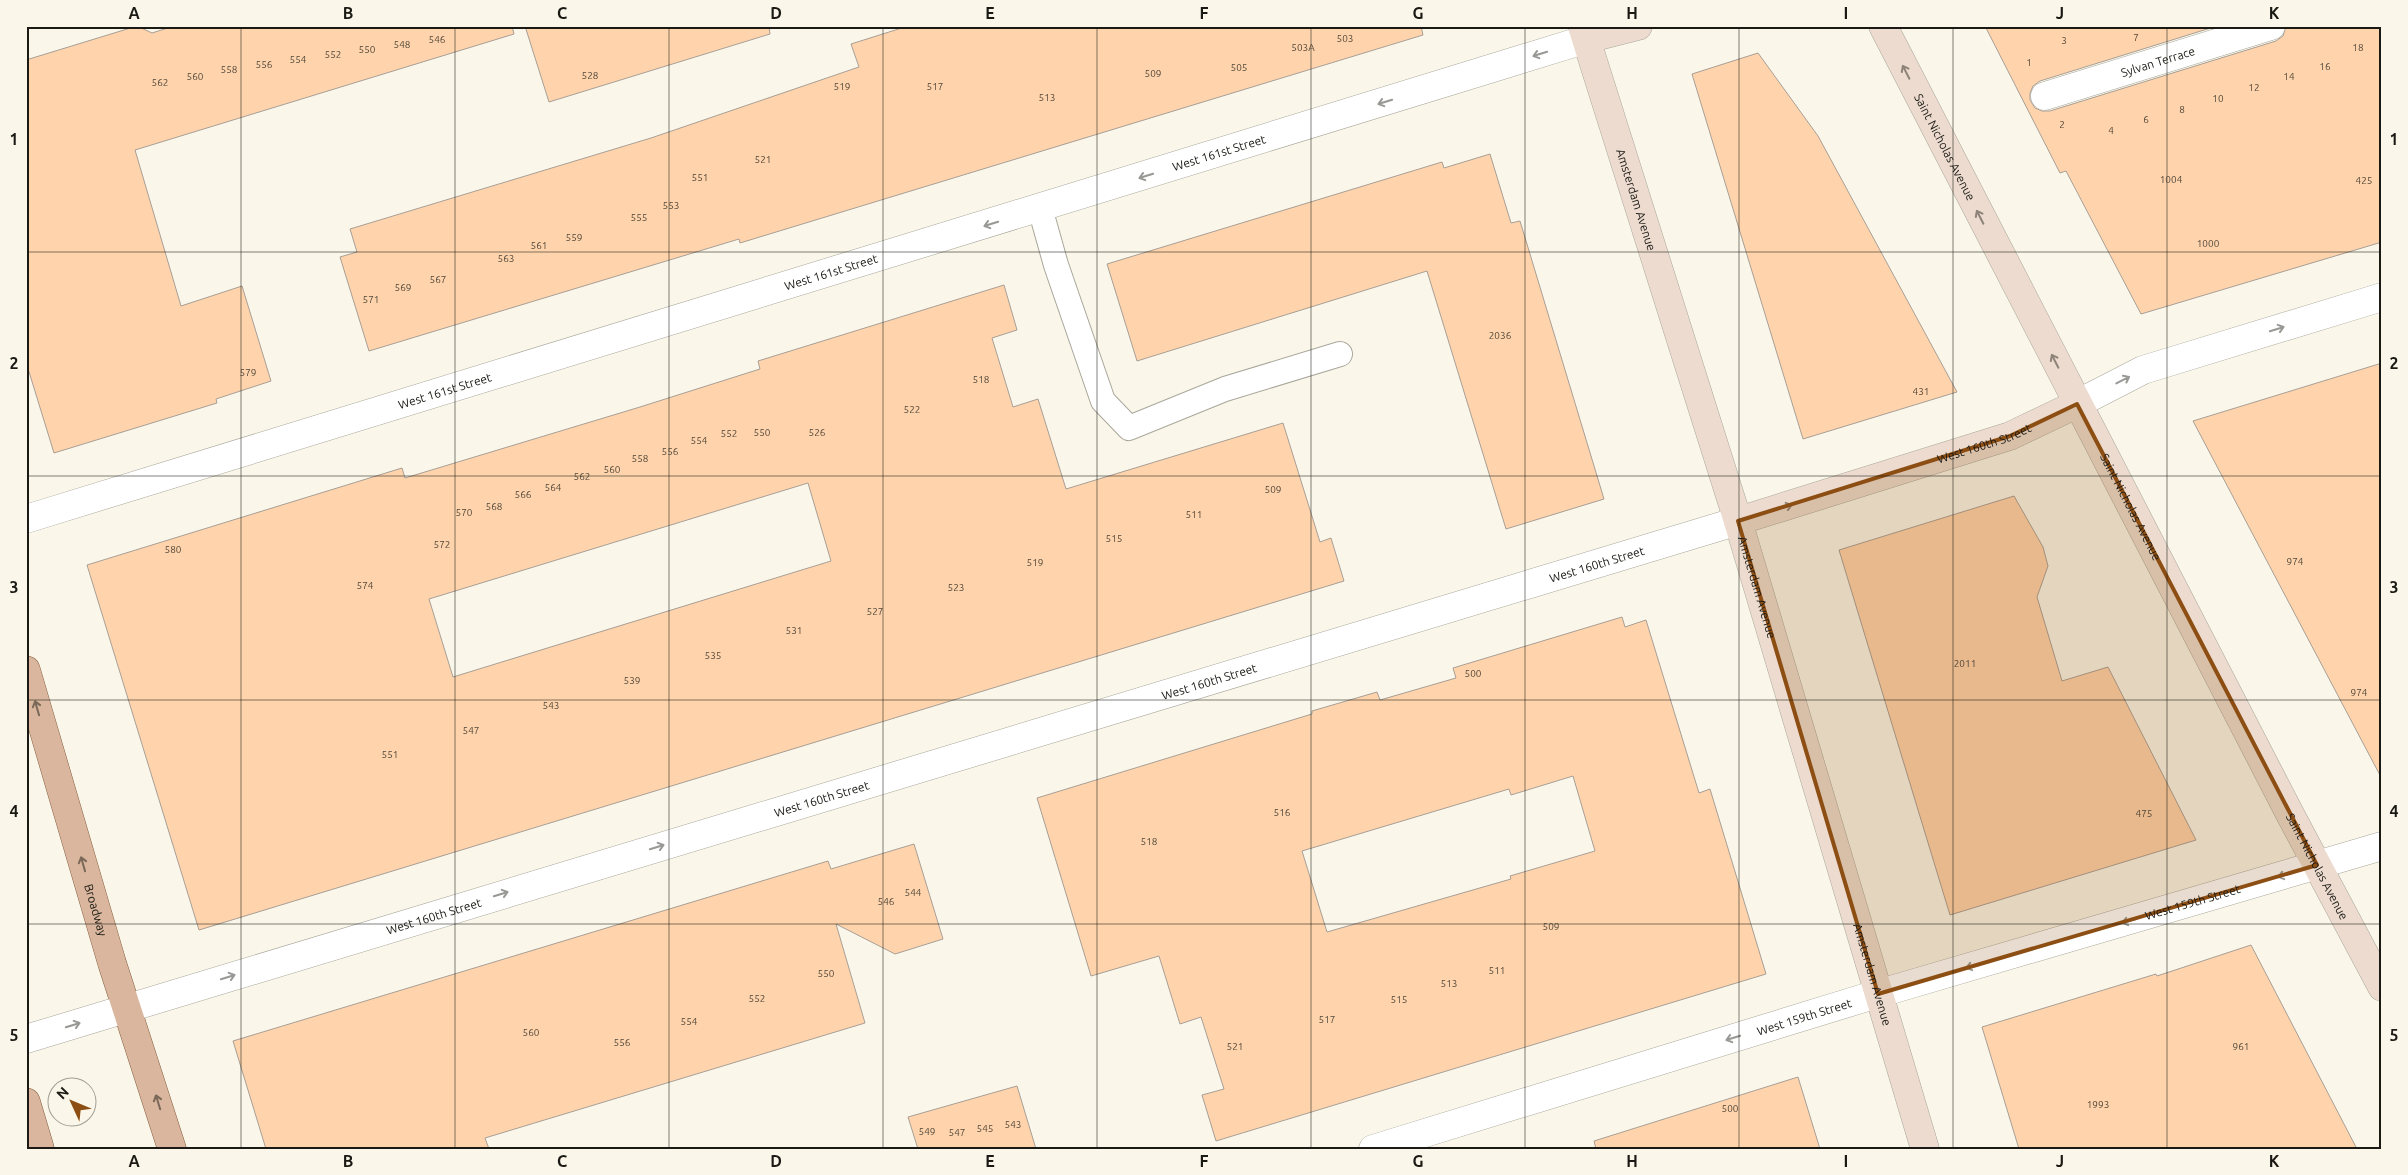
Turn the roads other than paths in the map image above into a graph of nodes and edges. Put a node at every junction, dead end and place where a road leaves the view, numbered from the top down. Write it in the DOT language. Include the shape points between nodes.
graph roads {
  1 [pos="1638,26"];
  2 [pos="1883,26"];
  3 [pos="2270,26"];
  4 [pos="1585,33"];
  5 [pos="2045,96"];
  6 [pos="1040,208"];
  7 [pos="2382,298"];
  8 [pos="1340,354"];
  9 [pos="2077,404"];
  10 [pos="26,519"];
  11 [pos="1738,521"];
  12 [pos="26,670"];
  13 [pos="2382,846"];
  14 [pos="2317,865"];
  15 [pos="2382,987"];
  16 [pos="1878,994"];
  17 [pos="128,1007"];
  18 [pos="26,1039"];
  19 [pos="26,1102"];
  20 [pos="40,1149"];
  21 [pos="172,1149"];
  22 [pos="1373,1149"];
  23 [pos="1925,1149"];
  1 -- 4 [label="main road, West 161st Street"];
  9 -- 2 [label="main road, Saint Nicholas Avenue, one-way"];
  3 -- 5 [label="street, Sylvan Terrace"];
  4 -- 6 [label="street, West 161st Street, one-way"];
  4 -- 11 [label="main road, Amsterdam Avenue"];
  6 -- 8 [label="lane" via="1103,401 1129,428 1225,389"];
  6 -- 10 [label="street, West 161st Street, one-way"];
  9 -- 7 [label="street, West 160th Street, one-way" via="2143,370"];
  11 -- 9 [label="main road, West 160th Street, one-way" via="2010,436"];
  9 -- 14 [label="main road, Saint Nicholas Avenue"];
  11 -- 16 [label="main road, Amsterdam Avenue"];
  17 -- 11 [label="street, West 160th Street, one-way"];
  17 -- 12 [label="main road, Broadway, one-way" via="112,963"];
  13 -- 14 [label="street, West 159th Street"];
  14 -- 15 [label="main road, Saint Nicholas Avenue"];
  14 -- 16 [label="street, West 159th Street, one-way"];
  16 -- 22 [label="street, West 159th Street, one-way"];
  16 -- 23 [label="main road, Amsterdam Avenue"];
  18 -- 17 [label="street, West 160th Street, one-way"];
  21 -- 17 [label="main road, Broadway, one-way"];
  19 -- 20 [label="main road"];
}
